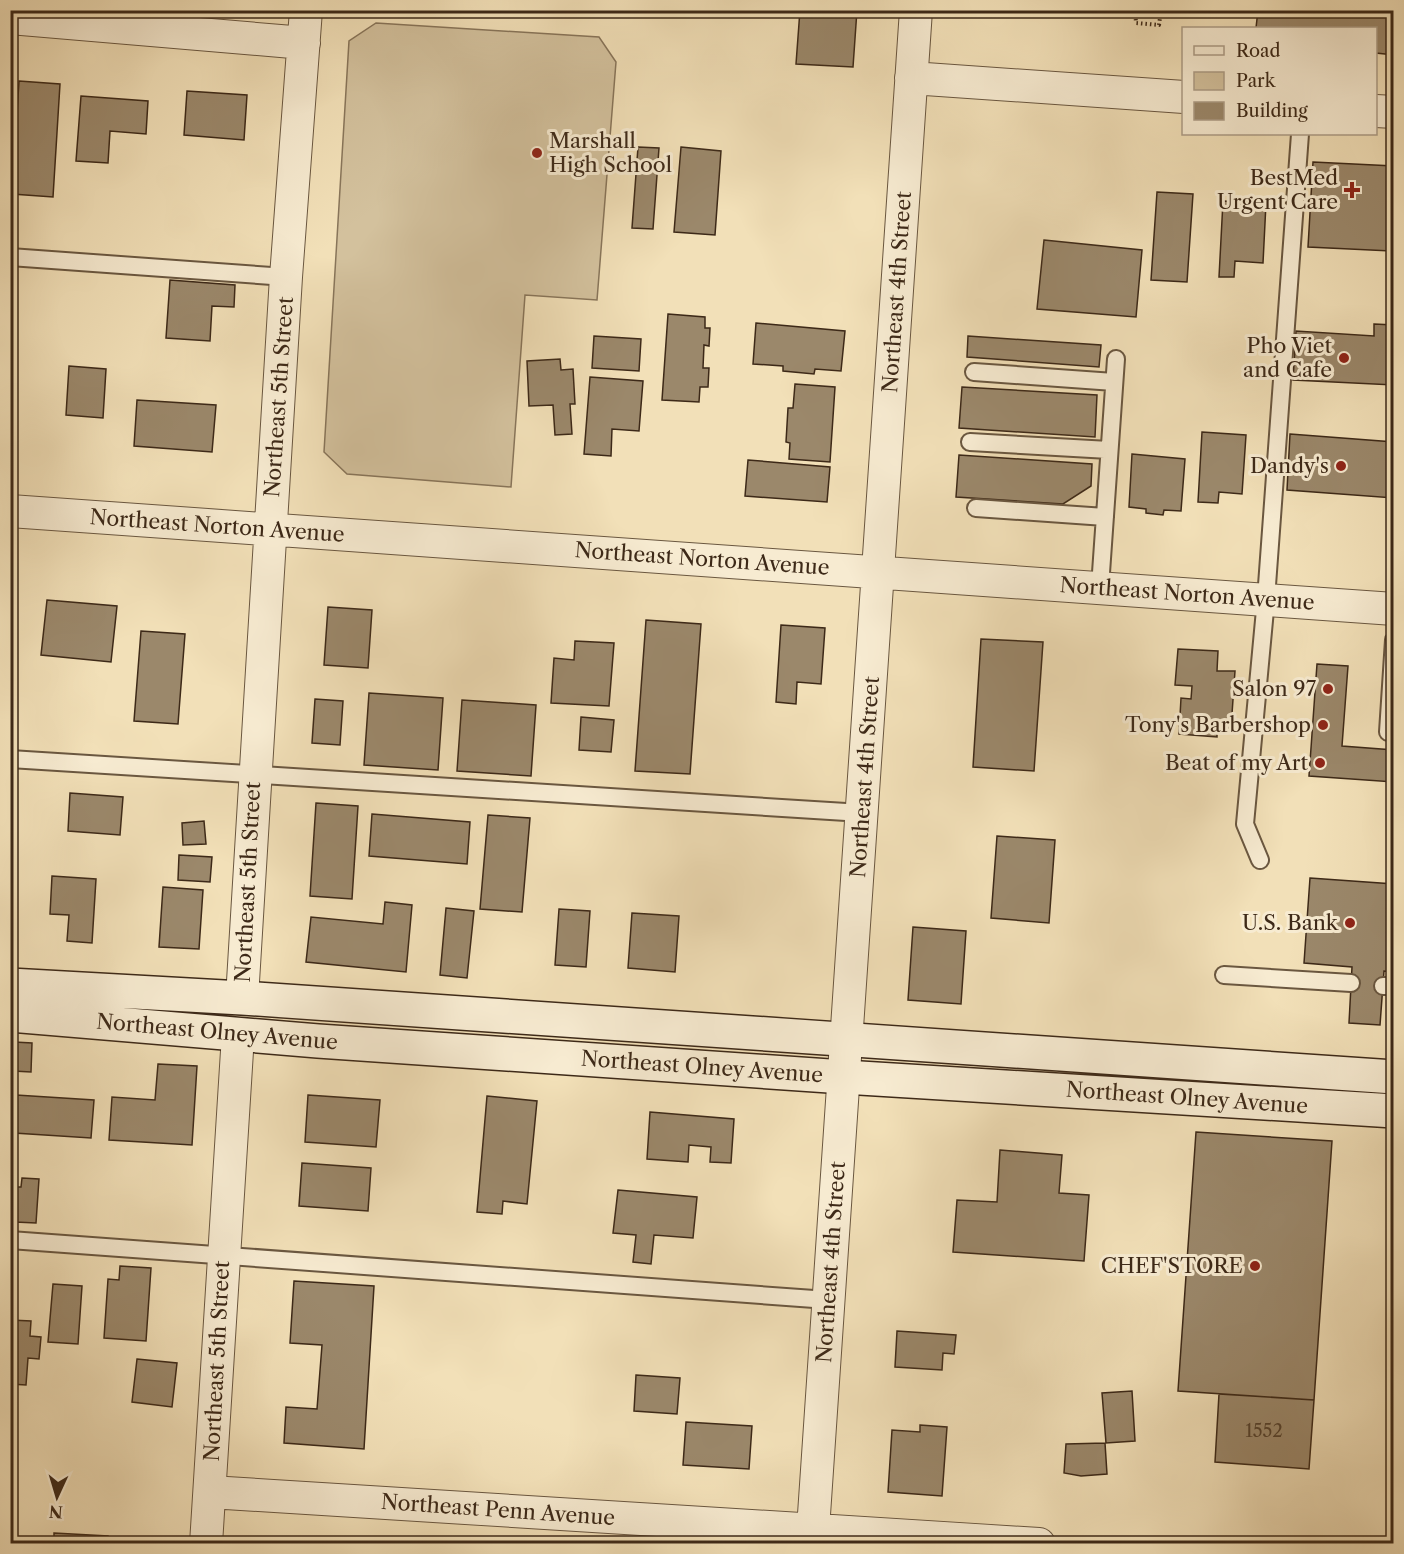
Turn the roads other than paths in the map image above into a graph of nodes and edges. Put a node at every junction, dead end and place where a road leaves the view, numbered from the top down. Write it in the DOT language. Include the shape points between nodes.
graph roads {
  1 [pos="306,10"];
  2 [pos="916,10"];
  3 [pos="10,18"];
  4 [pos="304,43"];
  5 [pos="911,78"];
  6 [pos="1182,97"];
  7 [pos="1377,111"];
  8 [pos="1394,112"];
  9 [pos="1300,135"];
  10 [pos="10,257"];
  11 [pos="286,277"];
  12 [pos="1116,359"];
  13 [pos="974,372"];
  14 [pos="1114,382"];
  15 [pos="970,442"];
  16 [pos="1109,450"];
  17 [pos="976,508"];
  18 [pos="10,512"];
  19 [pos="1105,517"];
  20 [pos="270,530"];
  21 [pos="879,571"];
  22 [pos="1100,587"];
  23 [pos="1266,599"];
  24 [pos="1394,609"];
  25 [pos="1394,640"];
  26 [pos="1388,732"];
  27 [pos="10,759"];
  28 [pos="254,775"];
  29 [pos="862,813"];
  30 [pos="1260,860"];
  31 [pos="1224,975"];
  32 [pos="1351,983"];
  33 [pos="10,985"];
  34 [pos="242,999"];
  35 [pos="10,1015"];
  36 [pos="238,1035"];
  37 [pos="846,1040"];
  38 [pos="844,1077"];
  39 [pos="1394,1077"];
  40 [pos="1394,1110"];
  41 [pos="10,1240"];
  42 [pos="223,1255"];
  43 [pos="828,1300"];
  44 [pos="210,1492"];
  45 [pos="812,1536"];
  46 [pos="206,1544"];
  47 [pos="1038,1544"];
  1 -- 4 [label="street, Northeast 5th Street"];
  2 -- 5 [label="street, Northeast 4th Street"];
  3 -- 4 [label="street"];
  4 -- 11 [label="street, Northeast 5th Street"];
  5 -- 6 [label="street"];
  5 -- 21 [label="street, Northeast 4th Street"];
  7 -- 8 [label="street"];
  9 -- 23 [label="lane"];
  10 -- 11 [label="lane"];
  11 -- 20 [label="street, Northeast 5th Street"];
  12 -- 14 [label="lane"];
  13 -- 14 [label="lane"];
  14 -- 16 [label="lane"];
  15 -- 16 [label="lane"];
  16 -- 19 [label="lane"];
  17 -- 19 [label="lane"];
  18 -- 20 [label="street, Northeast Norton Avenue"];
  19 -- 22 [label="lane"];
  20 -- 21 [label="street, Northeast Norton Avenue"];
  20 -- 28 [label="street, Northeast 5th Street"];
  21 -- 22 [label="street, Northeast Norton Avenue"];
  21 -- 29 [label="street, Northeast 4th Street"];
  22 -- 23 [label="street, Northeast Norton Avenue"];
  23 -- 24 [label="street, Northeast Norton Avenue"];
  23 -- 30 [label="lane" via="1245,824"];
  25 -- 26 [label="lane"];
  27 -- 28 [label="lane"];
  28 -- 29 [label="lane"];
  28 -- 34 [label="street, Northeast 5th Street"];
  29 -- 37 [label="street, Northeast 4th Street"];
  31 -- 32 [label="lane"];
  33 -- 34 [label="main road, Northeast Olney Avenue"];
  34 -- 37 [label="main road, Northeast Olney Avenue"];
  35 -- 36 [label="main road, Northeast Olney Avenue"];
  36 -- 38 [label="main road, Northeast Olney Avenue"];
  36 -- 42 [label="street, Northeast 5th Street"];
  37 -- 38 [label="street, Northeast 4th Street"];
  37 -- 39 [label="main road, Northeast Olney Avenue"];
  38 -- 40 [label="main road, Northeast Olney Avenue"];
  38 -- 43 [label="street, Northeast 4th Street"];
  41 -- 42 [label="lane"];
  42 -- 43 [label="lane"];
  42 -- 44 [label="street, Northeast 5th Street"];
  43 -- 45 [label="street, Northeast 4th Street"];
  44 -- 45 [label="street, Northeast Penn Avenue"];
  44 -- 46 [label="street, Northeast 5th Street"];
  45 -- 47 [label="street, Northeast Penn Avenue"];
}
